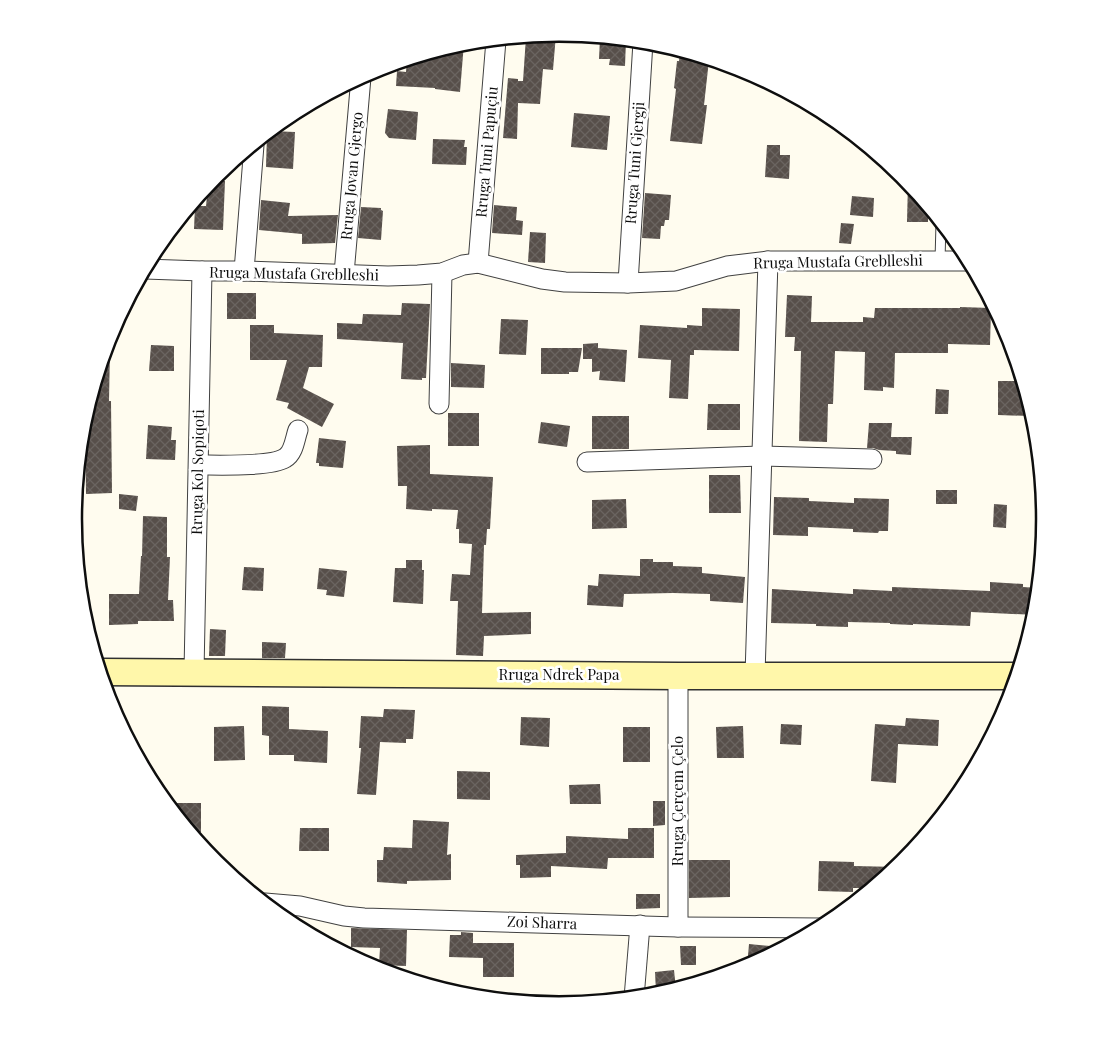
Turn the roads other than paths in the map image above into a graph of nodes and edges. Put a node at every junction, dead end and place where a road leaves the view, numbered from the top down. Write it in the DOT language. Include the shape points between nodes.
graph roads {
  1 [pos="495,47"];
  2 [pos="642,50"];
  3 [pos="360,87"];
  4 [pos="253,154"];
  5 [pos="941,233"];
  6 [pos="768,261"];
  7 [pos="940,261"];
  8 [pos="960,261"];
  9 [pos="478,263"];
  10 [pos="153,269"];
  11 [pos="202,271"];
  12 [pos="244,271"];
  13 [pos="442,273"];
  14 [pos="344,274"];
  15 [pos="628,283"];
  16 [pos="439,404"];
  17 [pos="298,430"];
  18 [pos="761,456"];
  19 [pos="872,459"];
  20 [pos="587,462"];
  21 [pos="199,465"];
  22 [pos="108,672"];
  23 [pos="194,672"];
  24 [pos="755,675"];
  25 [pos="678,676"];
  26 [pos="1010,676"];
  27 [pos="277,904"];
  28 [pos="640,925"];
  29 [pos="678,927"];
  30 [pos="806,928"];
  31 [pos="635,990"];
  1 -- 9 [label="street, Rruga Tuni Papuçiu"];
  2 -- 15 [label="street, Rruga Tuni Gjergji"];
  3 -- 14 [label="street, Rruga Jovan Gjergo"];
  4 -- 12 [label="street"];
  5 -- 7 [label="lane"];
  6 -- 7 [label="street, Rruga Mustafa Greblleshi"];
  6 -- 15 [label="street, Rruga Mustafa Greblleshi" via="728,266 676,281"];
  6 -- 18 [label="street"];
  7 -- 8 [label="street, Rruga Mustafa Greblleshi"];
  9 -- 13 [label="street, Rruga Mustafa Greblleshi"];
  9 -- 15 [label="street, Rruga Mustafa Greblleshi" via="542,279"];
  10 -- 11 [label="street, Rruga Mustafa Greblleshi"];
  11 -- 12 [label="street, Rruga Mustafa Greblleshi"];
  11 -- 21 [label="street, Rruga Kol Sopiqoti"];
  12 -- 14 [label="street, Rruga Mustafa Greblleshi"];
  13 -- 14 [label="street, Rruga Mustafa Greblleshi" via="418,276"];
  13 -- 16 [label="street"];
  17 -- 21 [label="street" via="286,458 255,464"];
  18 -- 19 [label="street"];
  18 -- 20 [label="street"];
  18 -- 24 [label="street"];
  21 -- 23 [label="street, Rruga Kol Sopiqoti"];
  22 -- 23 [label="street, Rruga Ndrek Papa"];
  23 -- 25 [label="street, Rruga Ndrek Papa"];
  24 -- 25 [label="street, Rruga Ndrek Papa"];
  24 -- 26 [label="street, Rruga Ndrek Papa"];
  25 -- 29 [label="street, Rruga Çerçem Çelo"];
  27 -- 28 [label="street, Zoi Sharra" via="351,917"];
  28 -- 29 [label="street, Zoi Sharra"];
  28 -- 31 [label="street"];
  29 -- 30 [label="street, Zoi Sharra"];
}
